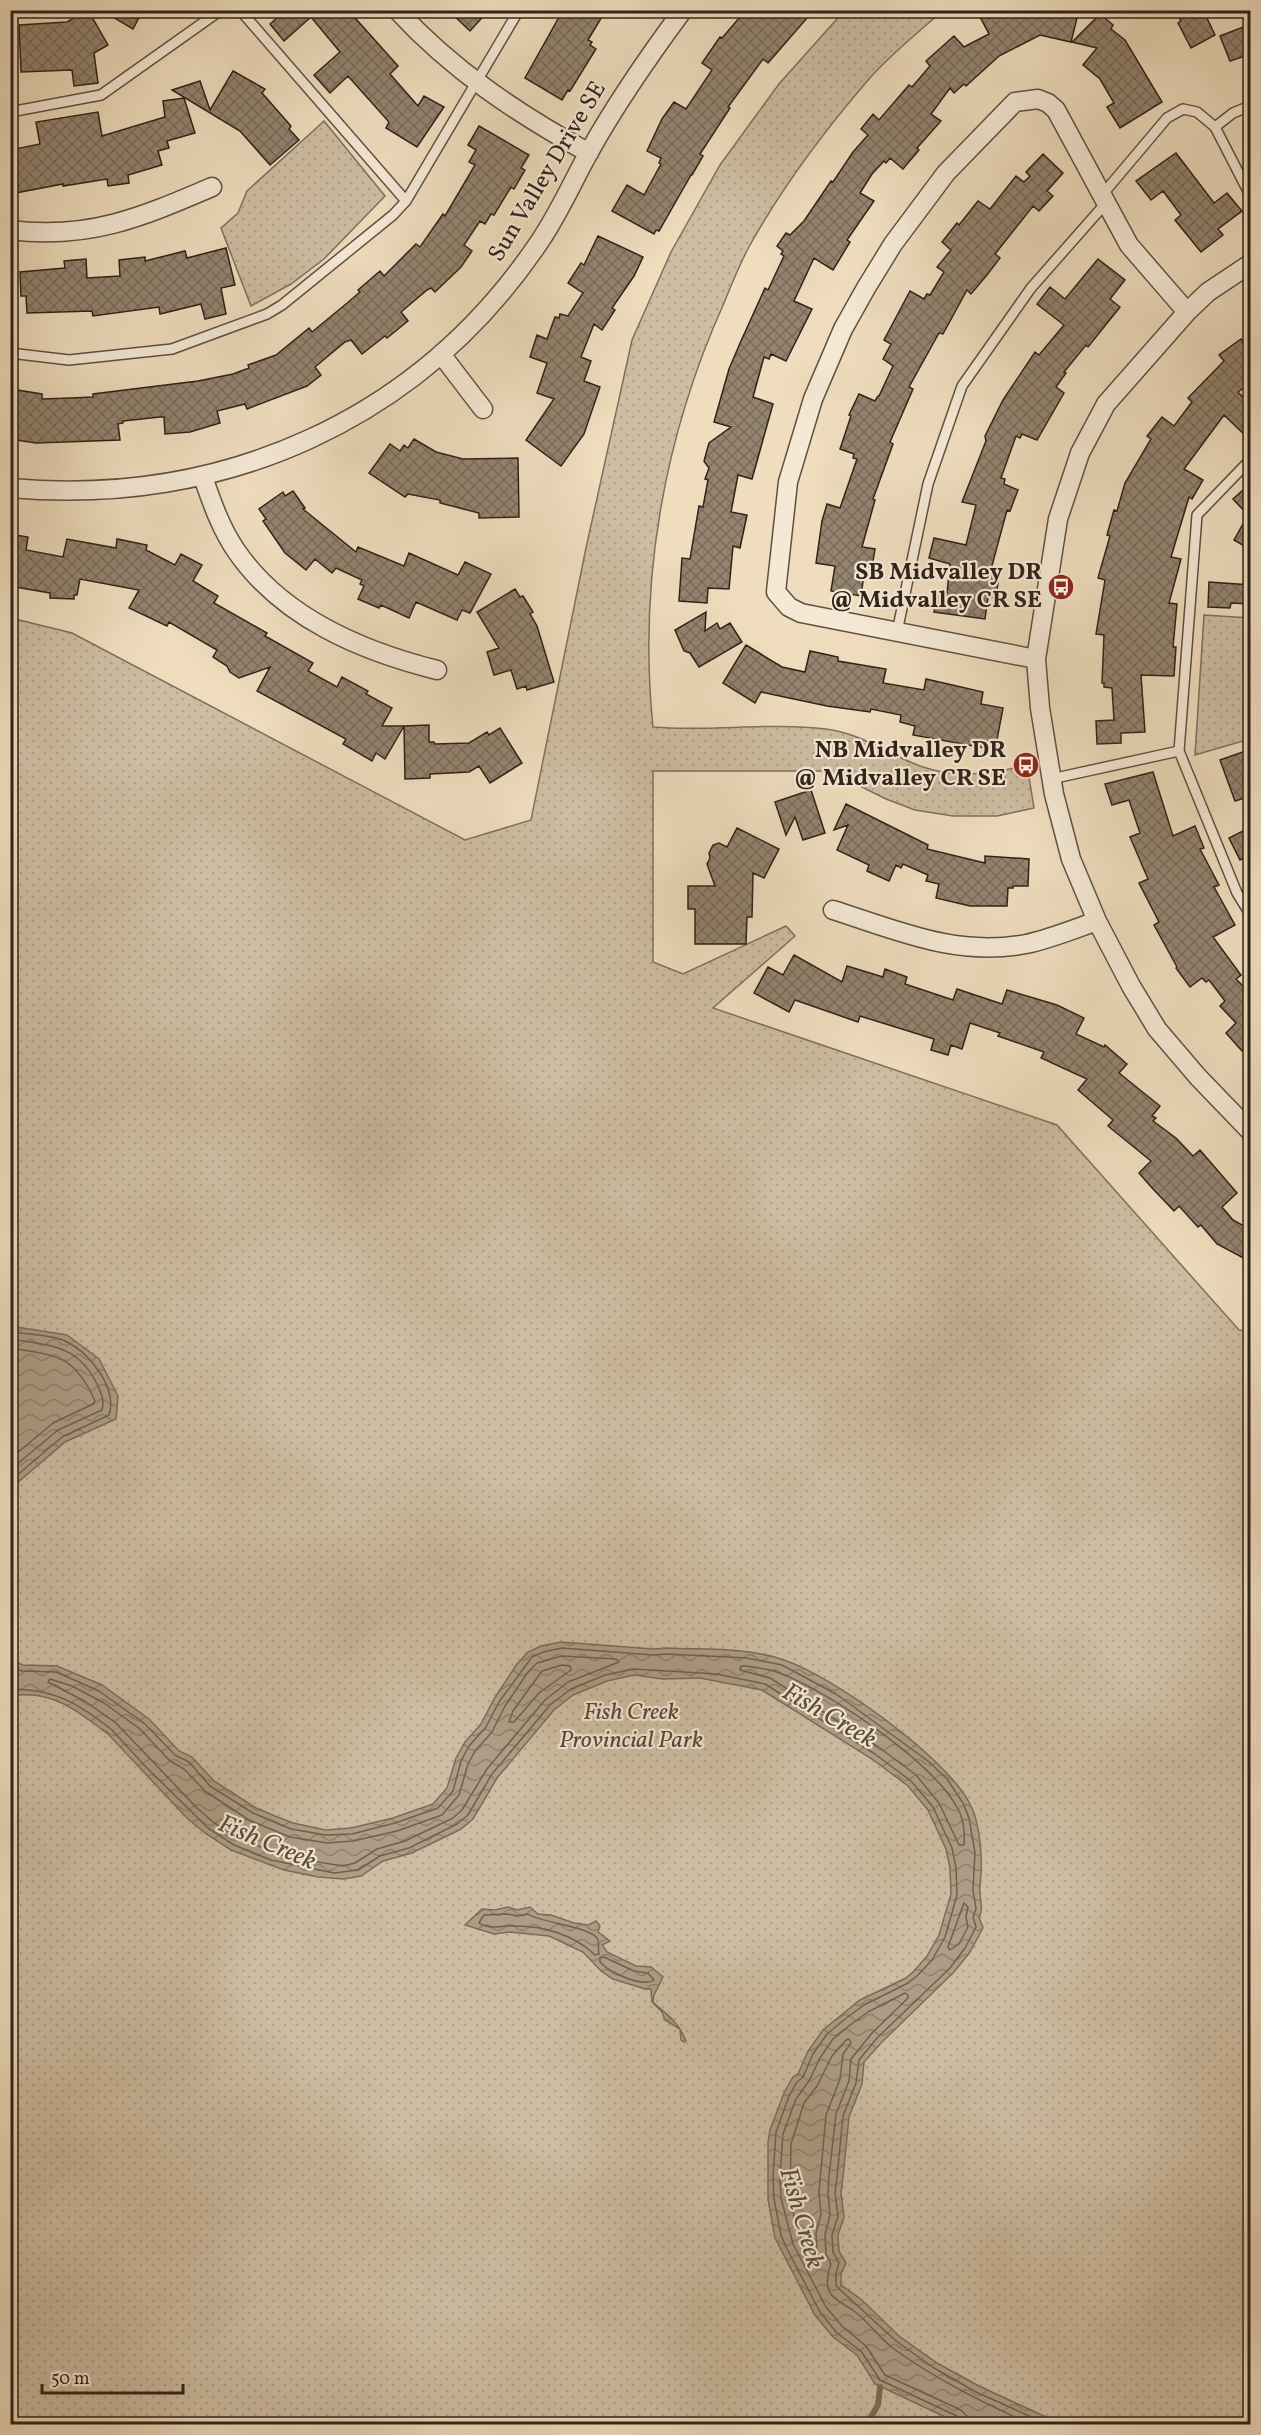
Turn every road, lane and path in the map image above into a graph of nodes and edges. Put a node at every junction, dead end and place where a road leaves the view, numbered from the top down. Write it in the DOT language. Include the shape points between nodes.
graph roads {
  1 [pos="221,10"];
  2 [pos="240,10"];
  3 [pos="397,10"];
  4 [pos="519,10"];
  5 [pos="683,10"];
  6 [pos="476,82"];
  7 [pos="1251,106"];
  8 [pos="10,112"];
  9 [pos="1215,127"];
  10 [pos="589,153"];
  11 [pos="212,187"];
  12 [pos="1251,195"];
  13 [pos="1103,200"];
  14 [pos="406,201"];
  15 [pos="10,231"];
  16 [pos="1251,264"];
  17 [pos="1187,312"];
  18 [pos="10,353"];
  19 [pos="441,354"];
  20 [pos="483,409"];
  21 [pos="1251,460"];
  22 [pos="203,477"];
  23 [pos="10,488"];
  24 [pos="897,632"];
  25 [pos="1036,659"];
  26 [pos="437,670"];
  27 [pos="1179,751"];
  28 [pos="1051,779"];
  29 [pos="833,910"];
  30 [pos="1251,914"];
  31 [pos="1097,921"];
  32 [pos="1251,1131"];
  1 -- 8 [label="lane" via="101,95"];
  2 -- 14 [label="lane"];
  3 -- 6 [label="street"];
  4 -- 6 [label="lane"];
  5 -- 10 [label="street, Sun Valley Drive SE" via="636,75"];
  6 -- 10 [label="street" via="538,125"];
  6 -- 14 [label="lane"];
  7 -- 9 [label="lane" via="1233,113"];
  9 -- 12 [label="lane"];
  9 -- 13 [label="lane" via="1197,112 1183,109 1167,118"];
  10 -- 19 [label="street, Sun Valley Drive SE" via="536,248 497,298"];
  11 -- 15 [label="street" via="118,224 85,231"];
  13 -- 17 [label="street" via="1129,245"];
  13 -- 24 [label="lane" via="1031,288 962,386 928,484"];
  13 -- 24 [label="street" via="1056,110 1038,99 1015,102 946,173 893,244 843,329 813,399 788,482 776,592 789,607 801,613"];
  14 -- 18 [label="lane" via="340,260 267,314 172,349 69,360"];
  16 -- 17 [label="street" via="1208,292"];
  17 -- 25 [label="street" via="1106,404 1080,453 1058,519"];
  19 -- 20 [label="street"];
  19 -- 22 [label="street, Sun Valley Drive SE" via="387,395 318,435"];
  21 -- 27 [label="lane" via="1197,516"];
  22 -- 23 [label="street, Sun Valley Drive SE" via="164,485 87,491"];
  22 -- 26 [label="street" via="237,552 276,595 352,642"];
  24 -- 25 [label="street"];
  25 -- 28 [label="street"];
  27 -- 28 [label="lane"];
  27 -- 30 [label="lane" via="1237,893"];
  28 -- 31 [label="street" via="1071,859"];
  29 -- 31 [label="street" via="965,948 1028,944"];
  31 -- 32 [label="street" via="1157,1029"];
}
